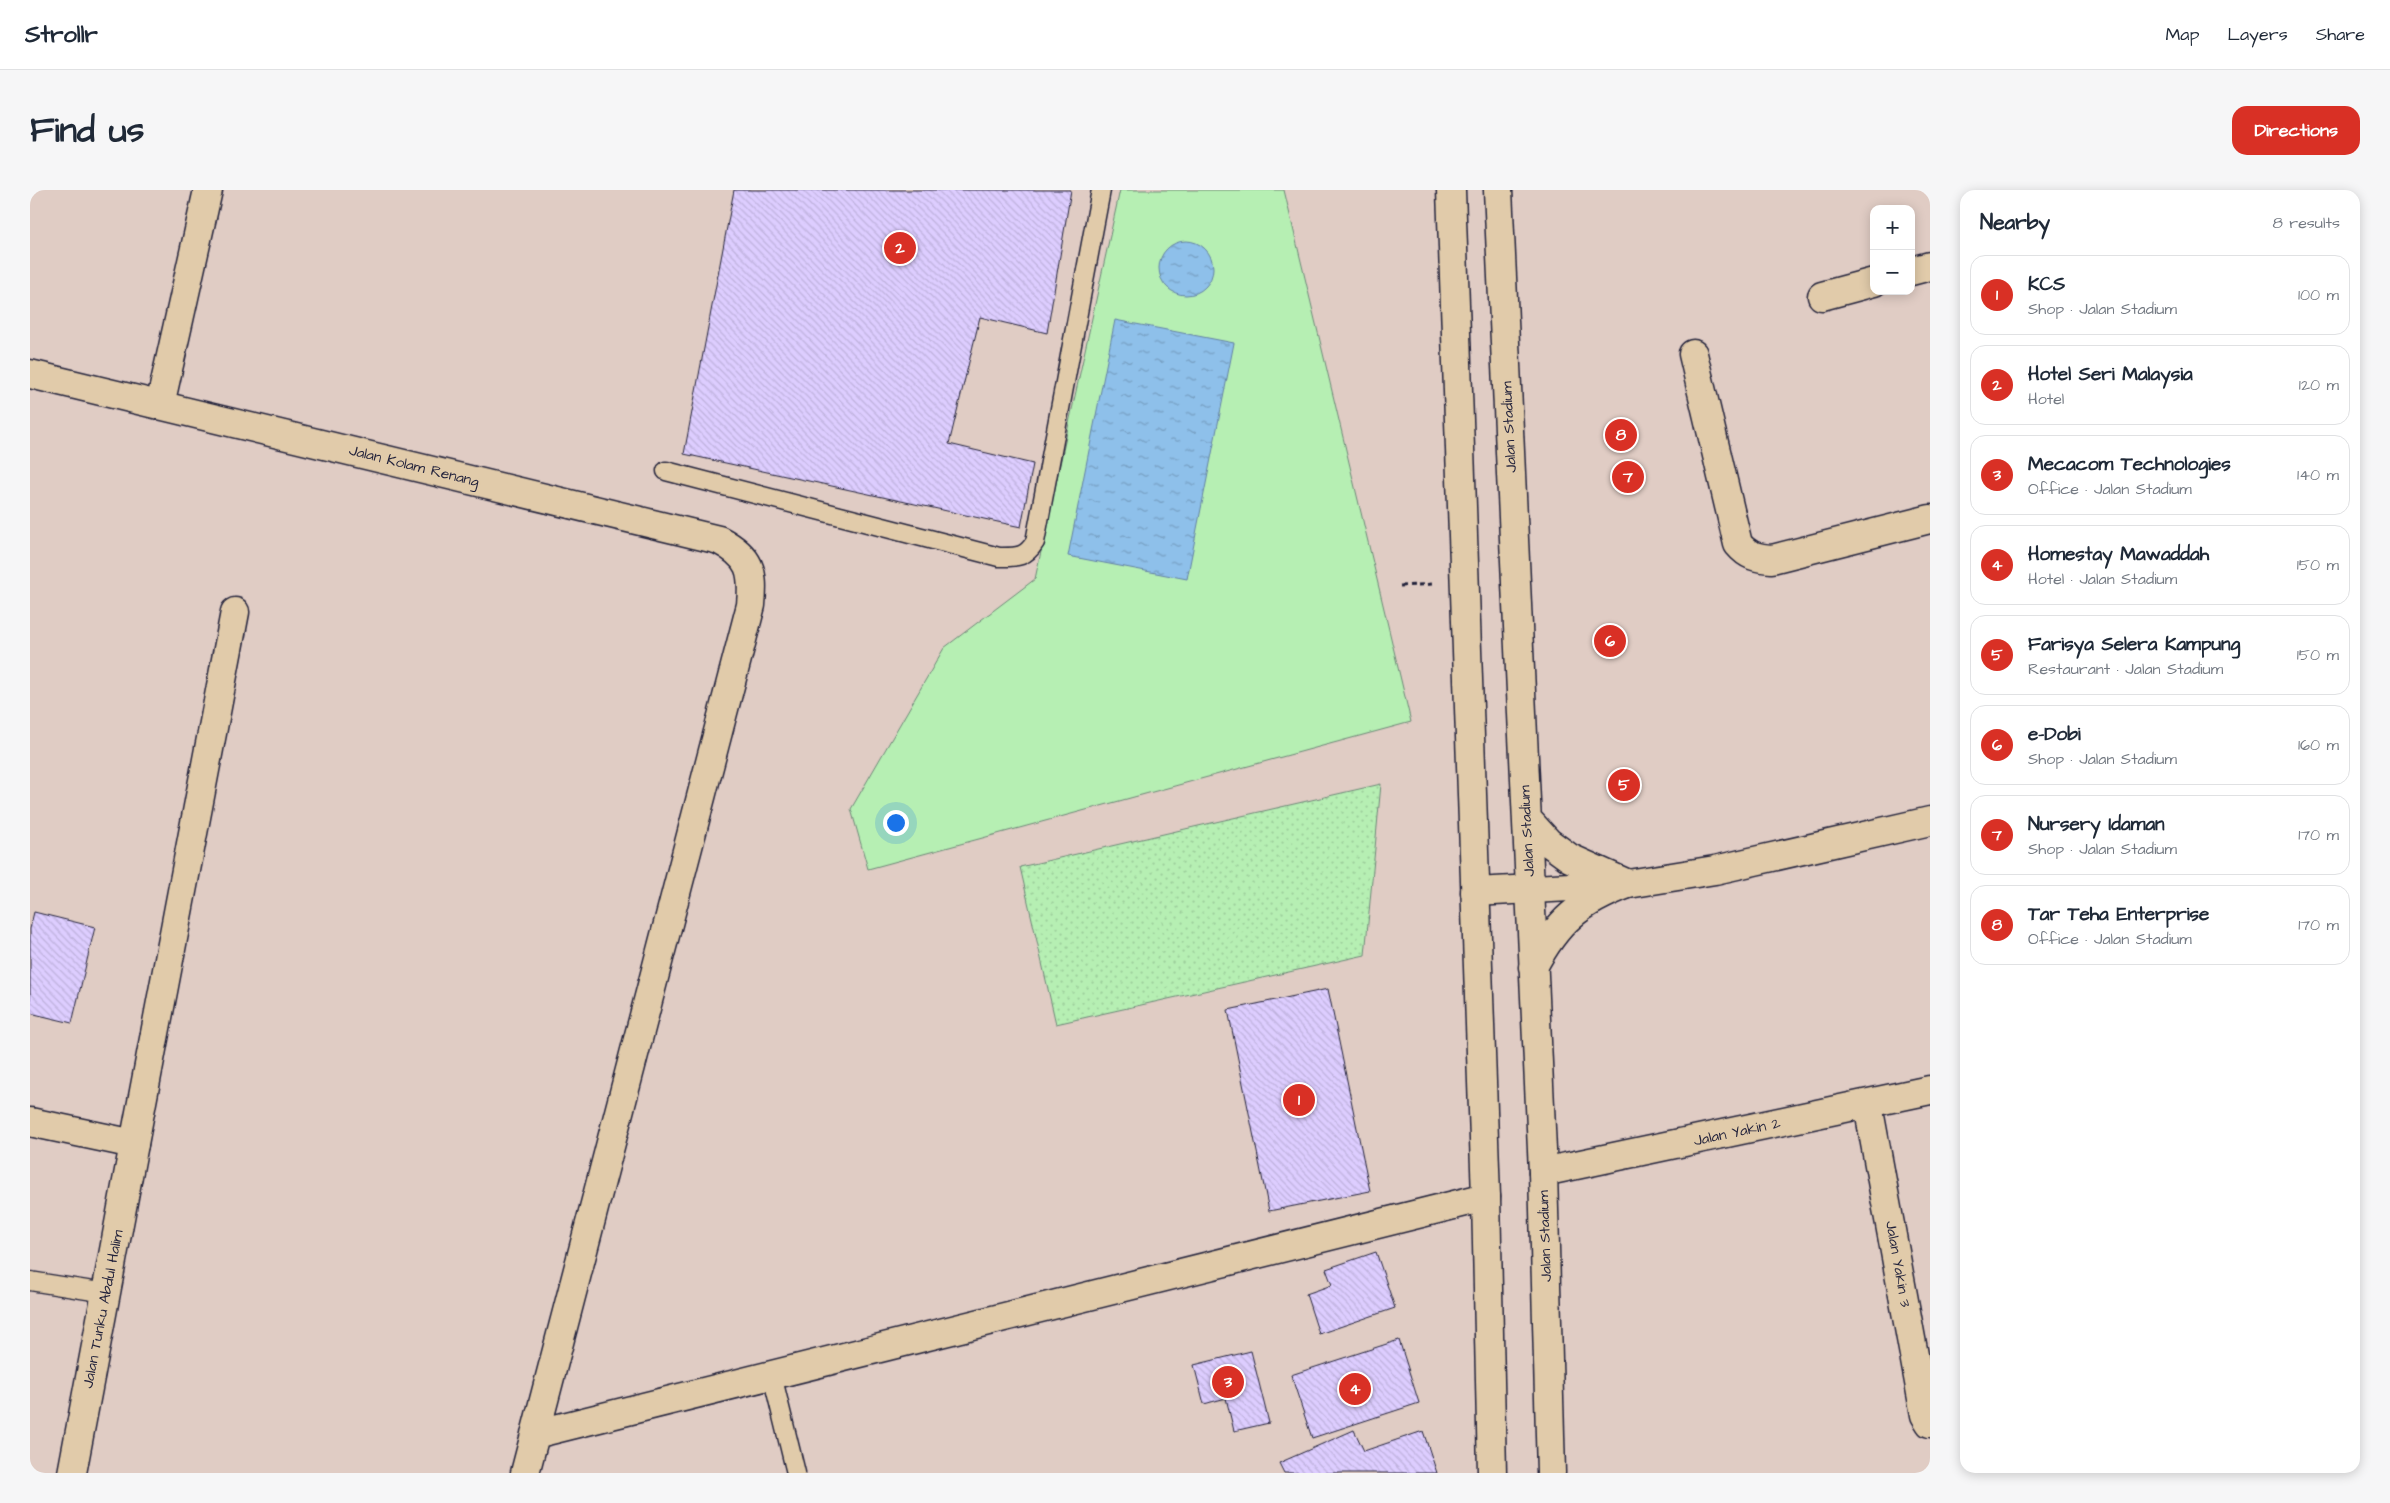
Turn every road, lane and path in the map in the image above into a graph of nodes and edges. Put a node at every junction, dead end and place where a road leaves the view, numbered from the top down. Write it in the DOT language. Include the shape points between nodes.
graph roads {
  1 [pos="208,190"];
  2 [pos="1101,190"];
  3 [pos="1451,190"];
  4 [pos="1498,190"];
  5 [pos="1930,266"];
  6 [pos="1915,271"];
  7 [pos="1870,283"];
  8 [pos="1822,296"];
  9 [pos="1693,354"];
  10 [pos="30,374"];
  11 [pos="160,405"];
  12 [pos="666,471"];
  13 [pos="1930,519"];
  14 [pos="1434,584"];
  15 [pos="1400,586"];
  16 [pos="235,612"];
  17 [pos="1527,819"];
  18 [pos="1930,821"];
  19 [pos="1628,884"];
  20 [pos="1530,889"];
  21 [pos="1475,892"];
  22 [pos="1534,967"];
  23 [pos="1930,1090"];
  24 [pos="1868,1105"];
  25 [pos="30,1122"];
  26 [pos="134,1144"];
  27 [pos="1543,1172"];
  28 [pos="1486,1197"];
  29 [pos="30,1281"];
  30 [pos="106,1293"];
  31 [pos="772,1375"];
  32 [pos="1930,1423"];
  33 [pos="535,1434"];
  34 [pos="72,1473"];
  35 [pos="524,1473"];
  36 [pos="796,1473"];
  37 [pos="1492,1473"];
  38 [pos="1551,1473"];
  1 -- 11 [label="street"];
  2 -- 12 [label="lane" via="1035,542 1028,552 1016,557 999,557"];
  3 -- 21 [label="street"];
  4 -- 17 [label="street, Jalan Stadium"];
  5 -- 6 [label="street"];
  7 -- 8 [label="street"];
  9 -- 13 [label="street" via="1738,544 1746,553 1772,559"];
  10 -- 11 [label="street, Jalan Kolam Renang"];
  11 -- 33 [label="street, Jalan Kolam Renang" via="719,540 737,549 747,563 753,581 751,606"];
  14 -- 15 [label="path"];
  16 -- 26 [label="street, Jalan Tunku Abdul Halim"];
  17 -- 19 [label="street" via="1548,842 1570,858"];
  17 -- 20 [label="street, Jalan Stadium"];
  18 -- 19 [label="street" via="1715,870"];
  19 -- 20 [label="street"];
  19 -- 22 [label="street" via="1604,893 1561,922"];
  20 -- 21 [label="street"];
  20 -- 22 [label="street, Jalan Stadium"];
  21 -- 28 [label="street"];
  22 -- 27 [label="street, Jalan Stadium"];
  23 -- 24 [label="street, Jalan Yakin 2"];
  24 -- 27 [label="street, Jalan Yakin 2"];
  24 -- 32 [label="street, Jalan Yakin 3" via="1925,1415"];
  25 -- 26 [label="street"];
  26 -- 30 [label="street, Jalan Tunku Abdul Halim"];
  27 -- 38 [label="street, Jalan Stadium"];
  28 -- 31 [label="street"];
  28 -- 37 [label="street"];
  29 -- 30 [label="lane"];
  30 -- 34 [label="street, Jalan Tunku Abdul Halim"];
  31 -- 33 [label="street"];
  31 -- 36 [label="lane"];
  33 -- 35 [label="street, Jalan Kolam Renang"];
}
